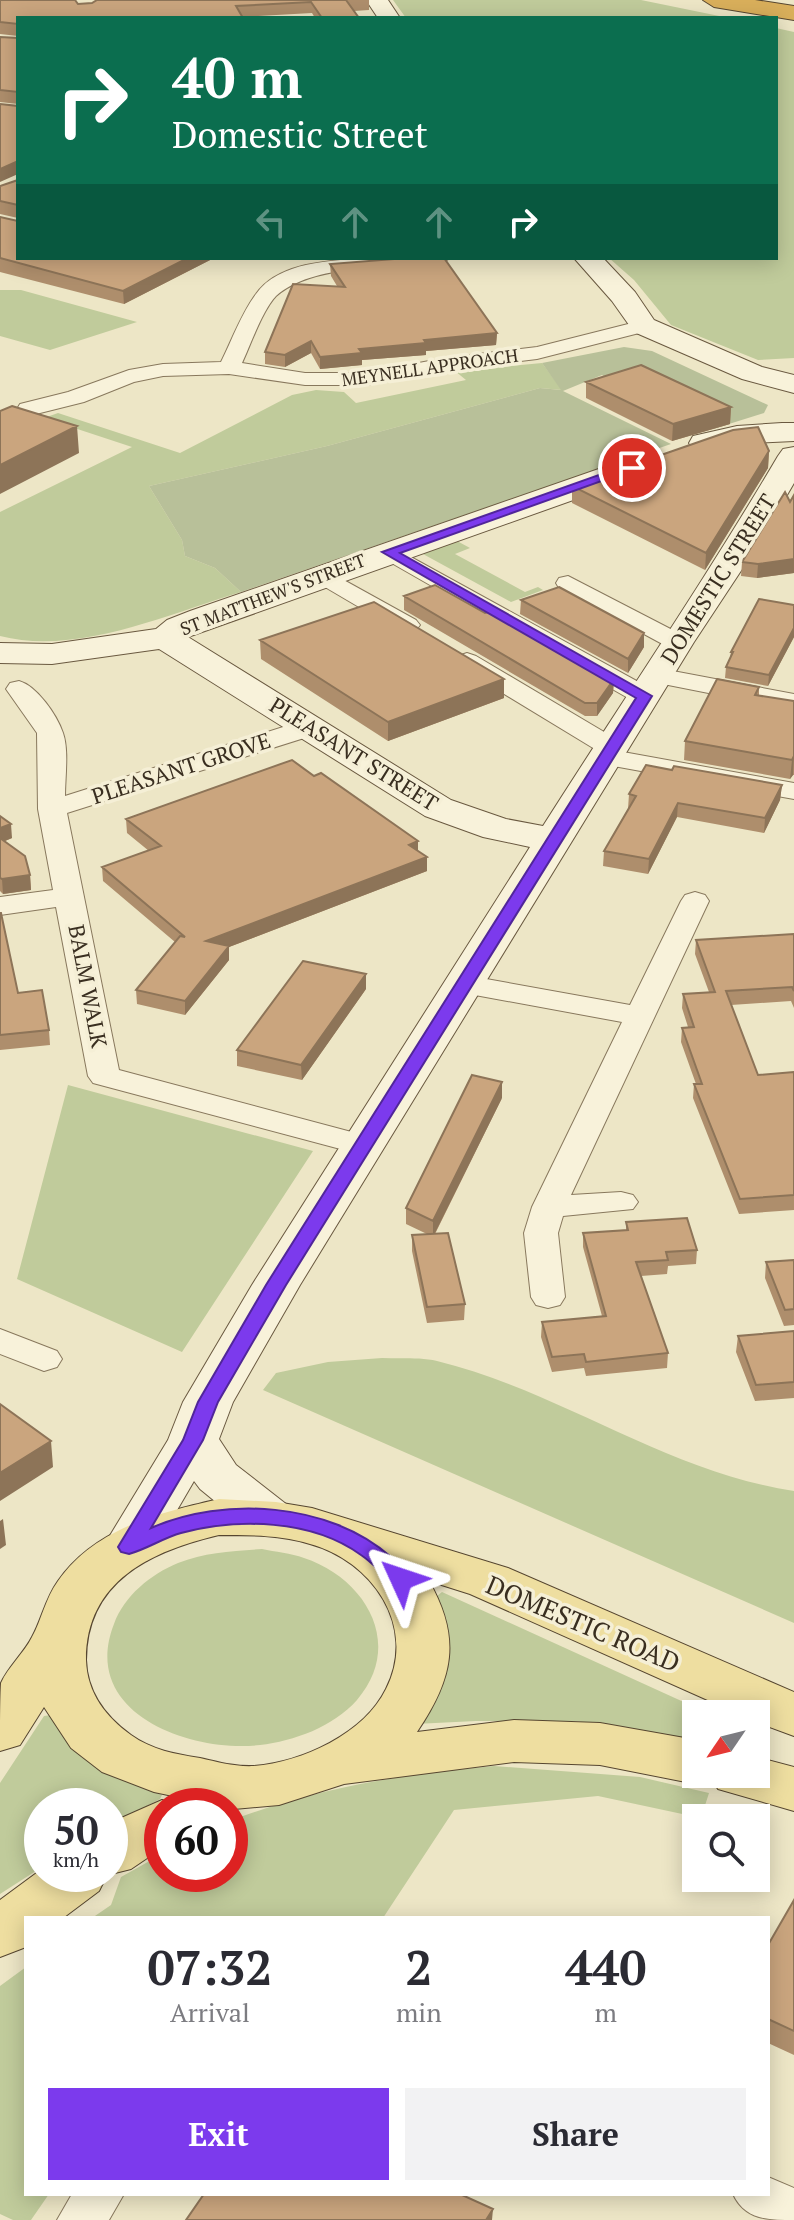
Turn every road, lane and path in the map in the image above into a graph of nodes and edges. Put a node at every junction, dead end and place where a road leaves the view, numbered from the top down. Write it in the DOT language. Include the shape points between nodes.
graph roads {
  1 [pos="705,2"];
  2 [pos="794,13"];
  3 [pos="755,16"];
  4 [pos="388,260"];
  5 [pos="590,260"];
  6 [pos="310,263"];
  7 [pos="644,326"];
  8 [pos="229,368"];
  9 [pos="794,384"];
  10 [pos="28,409"];
  11 [pos="794,432"];
  12 [pos="794,456"];
  13 [pos="389,552"];
  14 [pos="322,575"];
  15 [pos="568,583"];
  16 [pos="165,639"];
  17 [pos="677,642"];
  18 [pos="0,653"];
  19 [pos="650,686"];
  20 [pos="19,689"];
  21 [pos="794,702"];
  22 [pos="311,727"];
  23 [pos="610,752"];
  24 [pos="794,791"];
  25 [pos="52,809"];
  26 [pos="555,840"];
  27 [pos="71,896"];
  28 [pos="695,901"];
  29 [pos="0,906"];
  30 [pos="464,984"];
  31 [pos="638,1016"];
  32 [pos="363,1145"];
  33 [pos="621,1202"];
  34 [pos="549,1207"];
  35 [pos="548,1297"];
  36 [pos="0,1340"];
  37 [pos="44,1359"];
  38 [pos="193,1440"];
  39 [pos="268,1517"];
  40 [pos="323,1528"];
  41 [pos="129,1547"];
  42 [pos="57,1643"];
  43 [pos="794,1715"];
  44 [pos="0,1730"];
  45 [pos="682,1759"];
  46 [pos="334,1765"];
  47 [pos="770,1783"];
  48 [pos="199,1788"];
  49 [pos="794,1789"];
  50 [pos="248,1790"];
  51 [pos="54,1892"];
  52 [pos="0,1933"];
  53 [pos="99,2196"];
  54 [pos="761,2196"];
  55 [pos="794,2211"];
  56 [pos="81,2220"];
  1 -- 2 [label="highway"];
  1 -- 3 [label="highway"];
  4 -- 6 [label="street"];
  5 -- 7 [label="street"];
  6 -- 8 [label="street" via="265,295"];
  7 -- 8 [label="street, MEYNELL APPROACH" via="537,353 366,379 316,380"];
  7 -- 9 [label="street" via="752,373"];
  8 -- 10 [label="street, MEYNELL APPROACH" via="198,366 129,376"];
  11 -- 13 [label="street, ST MATTHEW'S STREET" via="726,436"];
  12 -- 17 [label="street, DOMESTIC STREET"];
  13 -- 14 [label="street, ST MATTHEW'S STREET"];
  13 -- 19 [label="street"];
  14 -- 16 [label="street, ST MATTHEW'S STREET" via="179,627"];
  14 -- 23 [label="street"];
  15 -- 17 [label="street"];
  16 -- 18 [label="street" via="52,654"];
  16 -- 22 [label="street, PLEASANT STREET"];
  17 -- 19 [label="street, DOMESTIC STREET"];
  19 -- 21 [label="street"];
  19 -- 23 [label="street, DOMESTIC STREET"];
  20 -- 25 [label="street, BALM WALK" via="50,733"];
  22 -- 25 [label="street, PLEASANT GROVE"];
  22 -- 26 [label="street, PLEASANT STREET" via="438,808 497,829"];
  23 -- 24 [label="street"];
  23 -- 26 [label="street, DOMESTIC STREET"];
  25 -- 27 [label="street, BALM WALK"];
  26 -- 30 [label="street, DOMESTIC STREET"];
  27 -- 29 [label="street"];
  27 -- 32 [label="street, BALM WALK" via="104,1076"];
  28 -- 31 [label="street"];
  30 -- 31 [label="street"];
  30 -- 32 [label="street, DOMESTIC STREET"];
  31 -- 34 [label="street"];
  32 -- 38 [label="street, DOMESTIC STREET" via="233,1357"];
  33 -- 34 [label="street"];
  34 -- 35 [label="street" via="541,1233"];
  36 -- 37 [label="street"];
  38 -- 39 [label="street" via="218,1477"];
  38 -- 41 [label="street, DOMESTIC STREET"];
  39 -- 40 [label="main road"];
  39 -- 41 [label="main road" via="219,1517 172,1528"];
  40 -- 43 [label="main road, DOMESTIC ROAD" via="489,1581"];
  40 -- 46 [label="main road" via="368,1549 401,1579 421,1616 426,1656 413,1697 383,1734"];
  41 -- 42 [label="main road" via="94,1574 69,1607"];
  42 -- 44 [label="main road"];
  42 -- 48 [label="main road" via="60,1683 78,1719 112,1751"];
  45 -- 46 [label="main road" via="600,1744 514,1741"];
  46 -- 50 [label="main road"];
  47 -- 49 [label="main road"];
  51 -- 52 [label="main road"];
  53 -- 56 [label="street"];
  54 -- 55 [label="street"];
}
